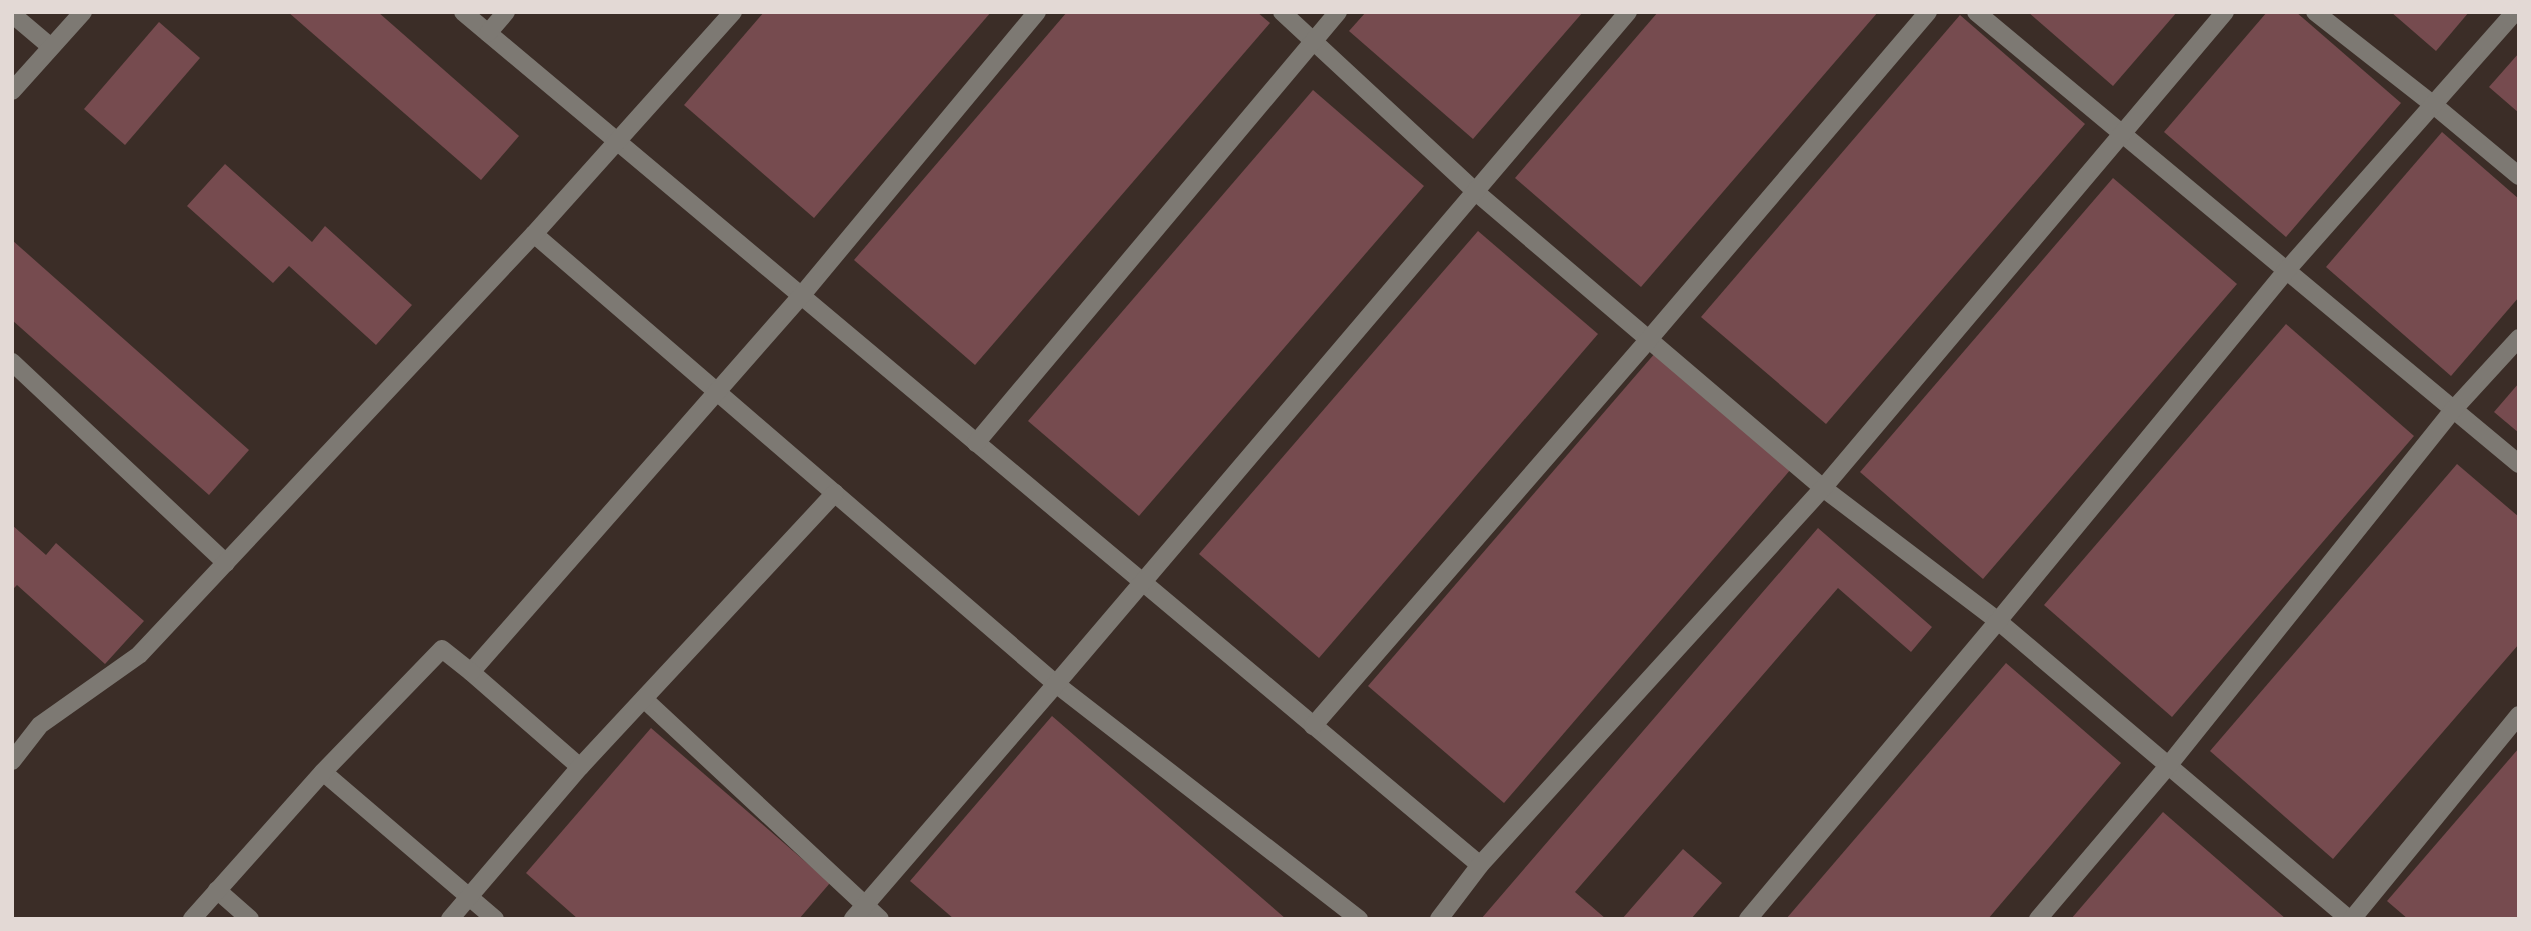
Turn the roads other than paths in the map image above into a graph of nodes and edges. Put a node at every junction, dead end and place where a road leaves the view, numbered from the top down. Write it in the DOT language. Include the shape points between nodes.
graph roads {
  1 [pos="83,12"];
  2 [pos="463,12"];
  3 [pos="506,12"];
  4 [pos="733,12"];
  5 [pos="1037,12"];
  6 [pos="1282,12"];
  7 [pos="1338,12"];
  8 [pos="1628,12"];
  9 [pos="1928,12"];
  10 [pos="1976,12"];
  11 [pos="2225,12"];
  12 [pos="2315,12"];
  13 [pos="2515,12"];
  14 [pos="12,14"];
  15 [pos="488,33"];
  16 [pos="1315,40"];
  17 [pos="51,47"];
  18 [pos="12,91"];
  19 [pos="2435,106"];
  20 [pos="2122,135"];
  21 [pos="616,141"];
  22 [pos="2519,176"];
  23 [pos="1477,193"];
  24 [pos="534,234"];
  25 [pos="2286,271"];
  26 [pos="801,296"];
  27 [pos="1650,338"];
  28 [pos="2519,338"];
  29 [pos="12,362"];
  30 [pos="716,391"];
  31 [pos="2454,410"];
  32 [pos="976,443"];
  33 [pos="2519,464"];
  34 [pos="1824,488"];
  35 [pos="835,493"];
  36 [pos="226,563"];
  37 [pos="1142,582"];
  38 [pos="1998,621"];
  39 [pos="471,672"];
  40 [pos="1056,684"];
  41 [pos="644,699"];
  42 [pos="2519,715"];
  43 [pos="1313,726"];
  44 [pos="12,761"];
  45 [pos="580,766"];
  46 [pos="2168,766"];
  47 [pos="323,772"];
  48 [pos="1480,865"];
  49 [pos="217,890"];
  50 [pos="469,897"];
  51 [pos="859,912"];
  52 [pos="192,919"];
  53 [pos="250,919"];
  54 [pos="450,919"];
  55 [pos="495,919"];
  56 [pos="880,919"];
  57 [pos="1359,919"];
  58 [pos="1439,919"];
  59 [pos="1748,919"];
  60 [pos="2038,919"];
  61 [pos="2351,919"];
  1 -- 17 [label="street"];
  2 -- 15 [label="street"];
  3 -- 15 [label="street"];
  4 -- 21 [label="street"];
  5 -- 26 [label="street"];
  6 -- 16 [label="street"];
  7 -- 16 [label="street"];
  8 -- 23 [label="street"];
  9 -- 27 [label="street"];
  10 -- 20 [label="street"];
  11 -- 20 [label="street"];
  12 -- 19 [label="street"];
  13 -- 19 [label="street"];
  14 -- 17 [label="street"];
  15 -- 21 [label="street"];
  16 -- 23 [label="street"];
  16 -- 32 [label="street"];
  17 -- 18 [label="street"];
  19 -- 22 [label="street"];
  19 -- 25 [label="street"];
  20 -- 25 [label="street"];
  20 -- 34 [label="street"];
  21 -- 24 [label="street"];
  21 -- 26 [label="street"];
  23 -- 27 [label="street"];
  23 -- 37 [label="street"];
  24 -- 30 [label="street"];
  24 -- 36 [label="street"];
  25 -- 31 [label="street"];
  25 -- 38 [label="street"];
  26 -- 30 [label="street"];
  26 -- 32 [label="street"];
  27 -- 34 [label="street"];
  27 -- 43 [label="street"];
  28 -- 31 [label="street"];
  29 -- 36 [label="street"];
  30 -- 35 [label="street"];
  30 -- 39 [label="street"];
  31 -- 33 [label="street"];
  31 -- 46 [label="street"];
  32 -- 37 [label="street"];
  34 -- 38 [label="street"];
  34 -- 48 [label="street"];
  35 -- 40 [label="street"];
  35 -- 41 [label="street"];
  36 -- 44 [label="street" via="139,655 40,725"];
  37 -- 40 [label="street"];
  37 -- 43 [label="street"];
  38 -- 46 [label="street"];
  38 -- 59 [label="street"];
  39 -- 45 [label="street"];
  39 -- 47 [label="street" via="442,649"];
  40 -- 51 [label="street"];
  40 -- 57 [label="street"];
  41 -- 45 [label="street"];
  41 -- 51 [label="street"];
  42 -- 61 [label="street"];
  43 -- 48 [label="street"];
  45 -- 50 [label="street"];
  46 -- 60 [label="street"];
  46 -- 61 [label="street"];
  47 -- 49 [label="street"];
  47 -- 50 [label="street"];
  48 -- 58 [label="street"];
  49 -- 52 [label="street"];
  49 -- 53 [label="street"];
  50 -- 54 [label="street"];
  50 -- 55 [label="street"];
  51 -- 56 [label="street"];
}
